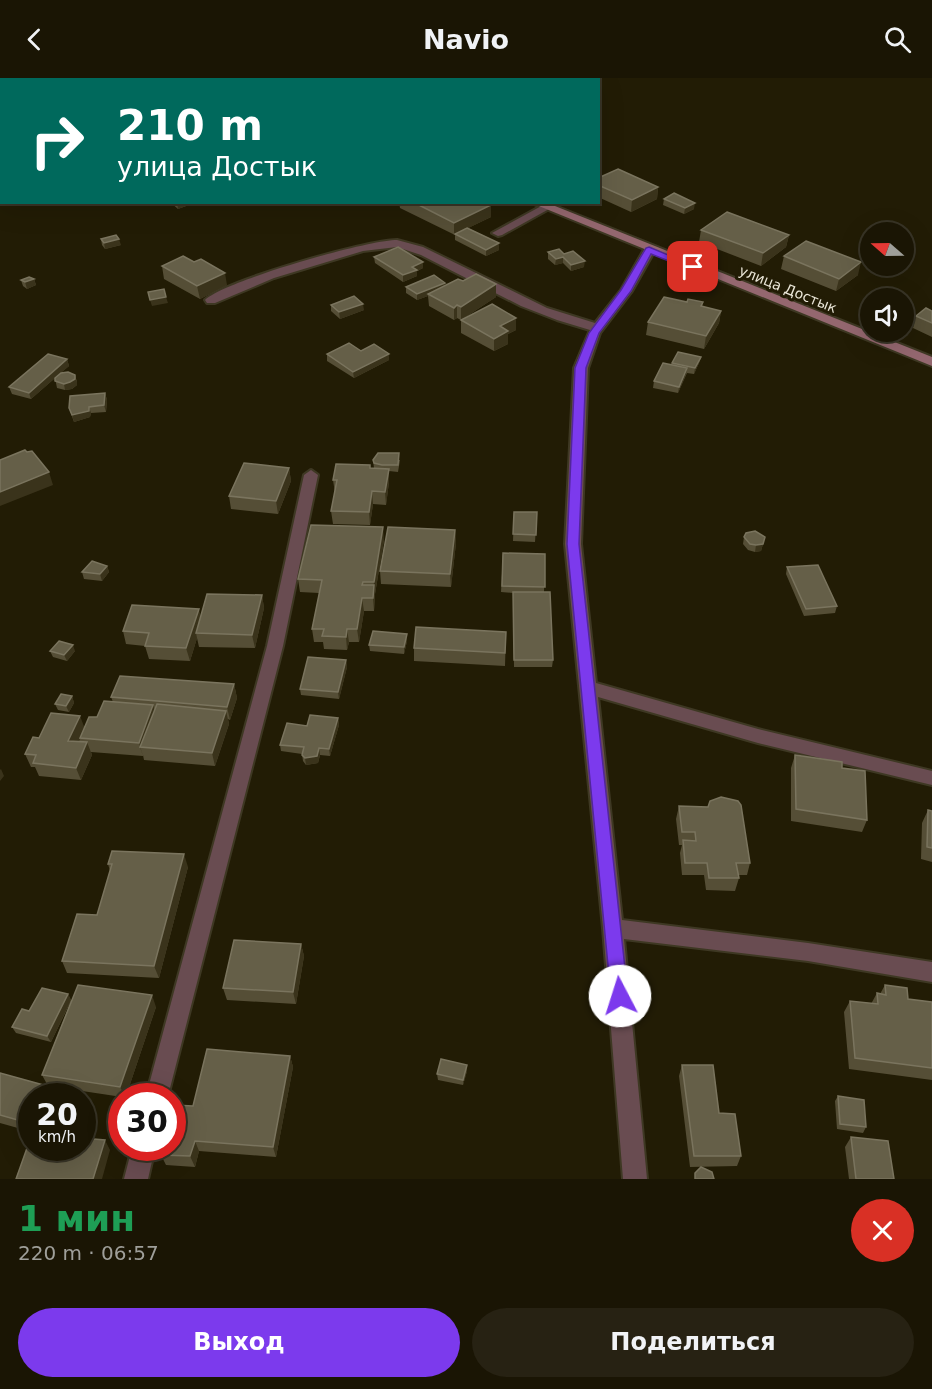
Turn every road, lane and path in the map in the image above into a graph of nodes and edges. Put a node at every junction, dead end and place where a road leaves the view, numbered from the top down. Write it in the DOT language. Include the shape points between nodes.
graph roads {
  1 [pos="539,205"];
  2 [pos="498,233"];
  3 [pos="649,250"];
  4 [pos="211,300"];
  5 [pos="598,328"];
  6 [pos="932,362"];
  7 [pos="311,475"];
  8 [pos="589,688"];
  9 [pos="932,778"];
  10 [pos="614,928"];
  11 [pos="932,972"];
  12 [pos="160,1083"];
  13 [pos="141,1161"];
  14 [pos="136,1179"];
  15 [pos="635,1179"];
  1 -- 2 [label="street"];
  1 -- 3 [label="main road, улица Достык"];
  3 -- 5 [label="street" via="626,291"];
  3 -- 6 [label="main road, улица Достык"];
  4 -- 5 [label="street" via="272,274 360,248 407,245 568,321"];
  5 -- 8 [label="street" via="581,368 573,544"];
  7 -- 12 [label="street" via="275,646"];
  8 -- 9 [label="street" via="758,736"];
  8 -- 10 [label="street"];
  10 -- 11 [label="street"];
  10 -- 15 [label="street"];
  13 -- 14 [label="street"];
}
